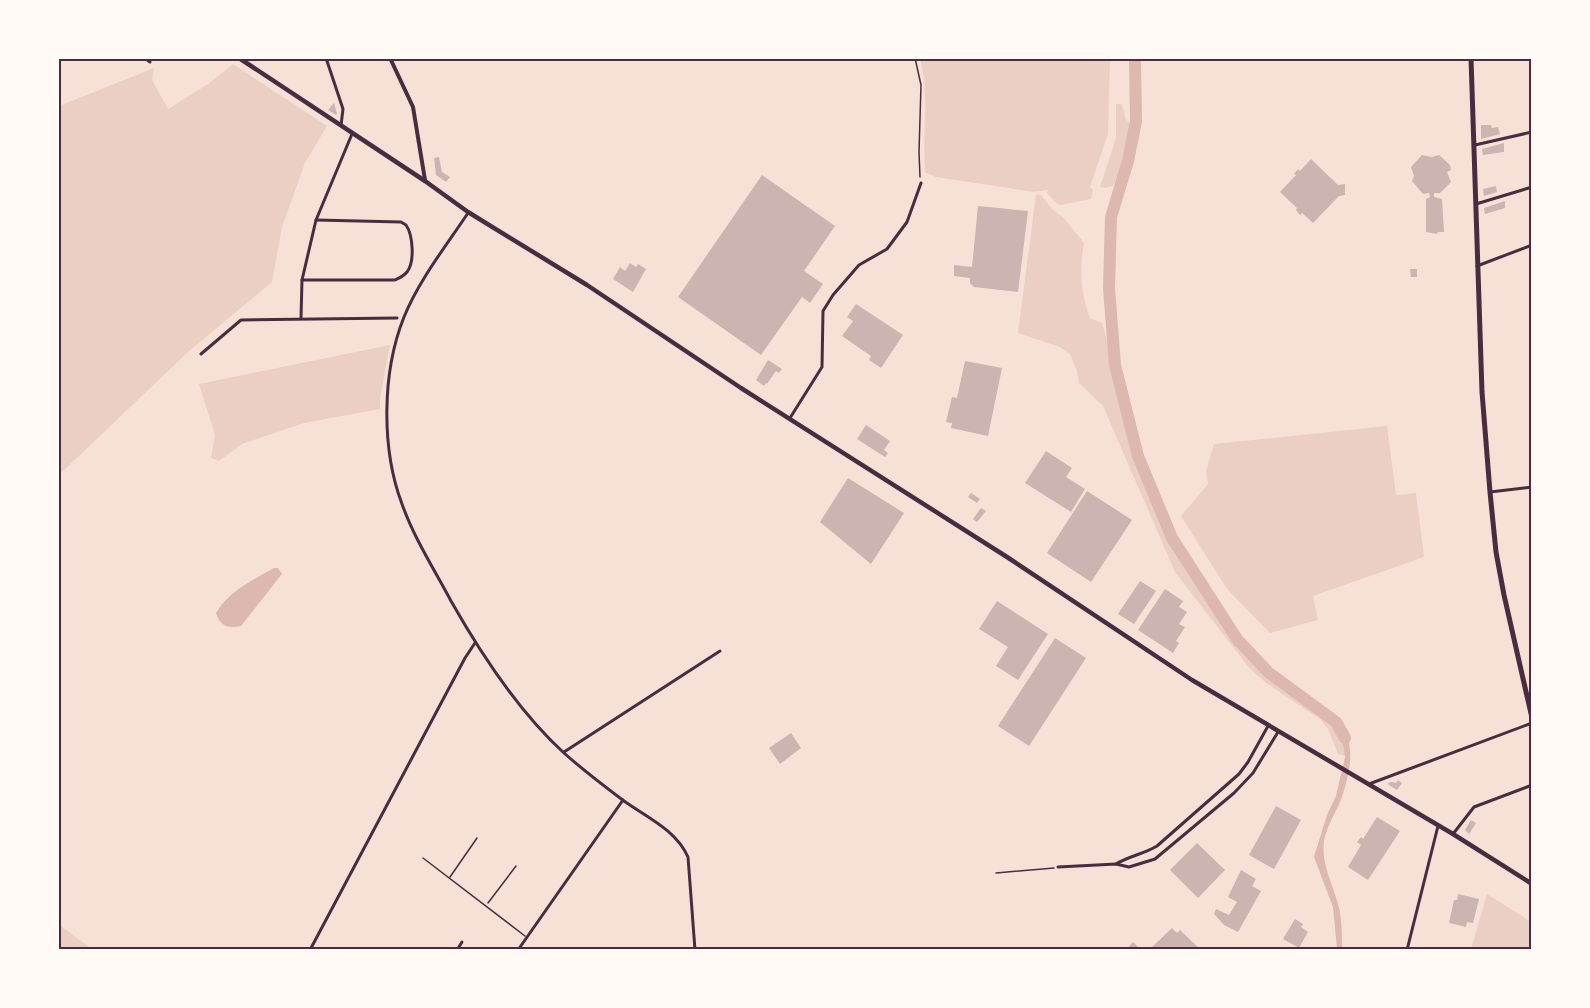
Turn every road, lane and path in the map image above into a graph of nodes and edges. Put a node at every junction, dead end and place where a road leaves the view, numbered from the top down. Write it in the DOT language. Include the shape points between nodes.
graph roads {
  1 [pos="145,58"];
  2 [pos="326,58"];
  3 [pos="390,58"];
  4 [pos="915,58"];
  5 [pos="1471,58"];
  6 [pos="242,59"];
  7 [pos="150,62"];
  8 [pos="340,126"];
  9 [pos="1532,132"];
  10 [pos="352,134"];
  11 [pos="1473,145"];
  12 [pos="425,181"];
  13 [pos="921,183"];
  14 [pos="1532,187"];
  15 [pos="1476,204"];
  16 [pos="468,212"];
  17 [pos="316,220"];
  18 [pos="1532,245"];
  19 [pos="1477,266"];
  20 [pos="302,280"];
  21 [pos="397,318"];
  22 [pos="301,319"];
  23 [pos="201,354"];
  24 [pos="790,418"];
  25 [pos="1532,487"];
  26 [pos="1491,492"];
  27 [pos="475,643"];
  28 [pos="720,651"];
  29 [pos="1532,718"];
  30 [pos="1532,723"];
  31 [pos="1268,726"];
  32 [pos="1278,732"];
  33 [pos="564,752"];
  34 [pos="1369,784"];
  35 [pos="1532,785"];
  36 [pos="623,800"];
  37 [pos="1438,826"];
  38 [pos="1453,834"];
  39 [pos="477,838"];
  40 [pos="423,858"];
  41 [pos="1116,864"];
  42 [pos="516,866"];
  43 [pos="1058,867"];
  44 [pos="996,873"];
  45 [pos="450,878"];
  46 [pos="1530,884"];
  47 [pos="487,905"];
  48 [pos="527,937"];
  49 [pos="462,942"];
  50 [pos="310,950"];
  51 [pos="457,950"];
  52 [pos="518,950"];
  53 [pos="695,950"];
  54 [pos="1407,950"];
  1 -- 7 [label="street"];
  2 -- 8 [label="street" via="343,110"];
  3 -- 12 [label="street" via="413,107"];
  4 -- 13 [label="path" via="921,85"];
  5 -- 11 [label="highway"];
  6 -- 8 [label="main road"];
  8 -- 10 [label="main road"];
  9 -- 11 [label="street"];
  10 -- 12 [label="main road"];
  10 -- 17 [label="street"];
  11 -- 15 [label="highway"];
  12 -- 16 [label="main road"];
  13 -- 24 [label="street" via="907,222 894,240 887,249 859,265 823,311 822,367"];
  14 -- 15 [label="street"];
  15 -- 19 [label="highway"];
  16 -- 24 [label="main road"];
  16 -- 27 [label="street" via="404,317 386,404 390,452 401,503"];
  17 -- 20 [label="street"];
  17 -- 20 [label="street" via="401,222 412,239 410,267 395,280"];
  18 -- 19 [label="street"];
  19 -- 26 [label="highway"];
  20 -- 22 [label="street"];
  21 -- 22 [label="street"];
  22 -- 23 [label="street" via="241,321"];
  24 -- 31 [label="main road"];
  25 -- 26 [label="street"];
  26 -- 29 [label="highway" via="1504,595"];
  27 -- 33 [label="street" via="531,718"];
  27 -- 50 [label="street"];
  28 -- 33 [label="street"];
  30 -- 34 [label="street"];
  31 -- 32 [label="main road"];
  31 -- 41 [label="street" via="1248,762 1224,788 1156,846"];
  32 -- 34 [label="main road"];
  32 -- 41 [label="street" via="1253,773 1234,793 1162,854 1136,866"];
  33 -- 36 [label="street"];
  34 -- 37 [label="main road"];
  35 -- 38 [label="street" via="1474,807"];
  36 -- 48 [label="street"];
  36 -- 53 [label="street" via="683,845 688,857"];
  37 -- 38 [label="main road"];
  37 -- 54 [label="street"];
  38 -- 46 [label="main road"];
  39 -- 45 [label="lane"];
  40 -- 45 [label="lane"];
  41 -- 43 [label="street"];
  42 -- 47 [label="lane"];
  43 -- 44 [label="path"];
  45 -- 47 [label="lane"];
  47 -- 48 [label="lane"];
  48 -- 52 [label="street"];
  49 -- 51 [label="street"];
}
